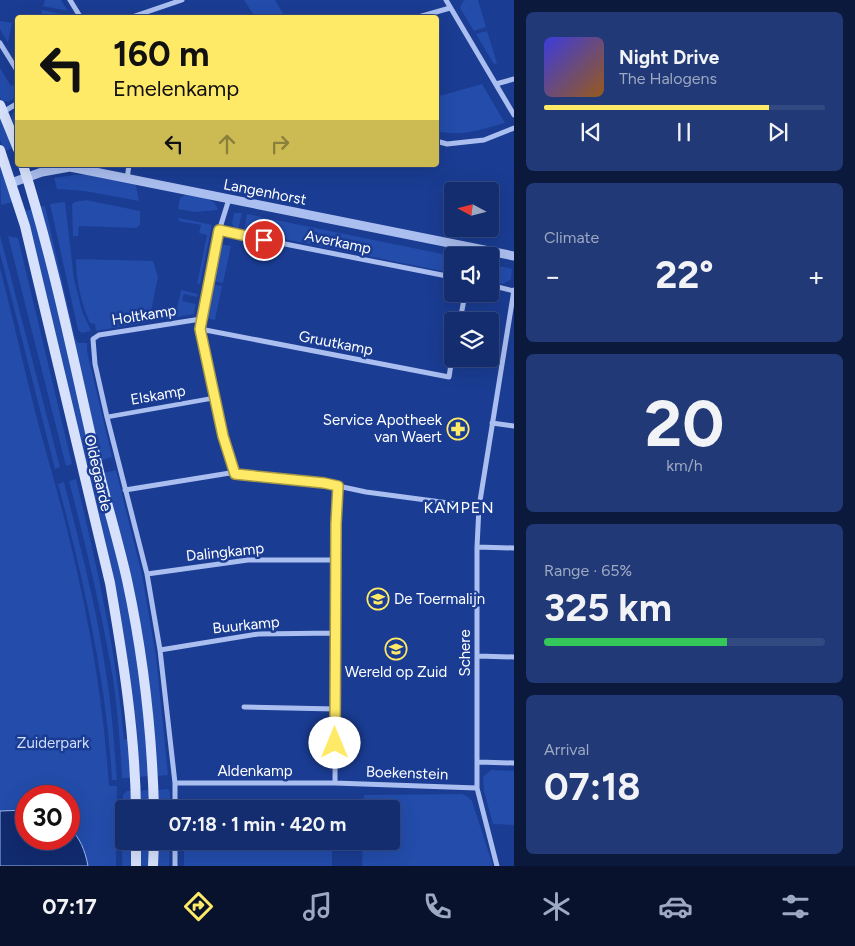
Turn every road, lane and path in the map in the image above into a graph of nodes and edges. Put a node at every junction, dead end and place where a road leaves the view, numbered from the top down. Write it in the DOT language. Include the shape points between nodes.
graph roads {
  1 [pos="70,0"];
  2 [pos="182,0"];
  3 [pos="446,0"];
  4 [pos="450,8"];
  5 [pos="79,15"];
  6 [pos="138,15"];
  7 [pos="426,15"];
  8 [pos="0,43"];
  9 [pos="15,67"];
  10 [pos="514,79"];
  11 [pos="496,84"];
  12 [pos="15,104"];
  13 [pos="2,108"];
  14 [pos="514,115"];
  15 [pos="514,128"];
  16 [pos="15,141"];
  17 [pos="439,143"];
  18 [pos="0,150"];
  19 [pos="24,167"];
  20 [pos="129,167"];
  21 [pos="27,177"];
  22 [pos="127,179"];
  23 [pos="11,182"];
  24 [pos="229,199"];
  25 [pos="219,230"];
  26 [pos="514,256"];
  27 [pos="444,275"];
  28 [pos="499,287"];
  29 [pos="514,290"];
  30 [pos="201,320"];
  31 [pos="200,329"];
  32 [pos="93,339"];
  33 [pos="451,367"];
  34 [pos="214,398"];
  35 [pos="107,417"];
  36 [pos="492,422"];
  37 [pos="514,426"];
  38 [pos="235,474"];
  39 [pos="338,486"];
  40 [pos="125,490"];
  41 [pos="478,507"];
  42 [pos="477,547"];
  43 [pos="514,548"];
  44 [pos="336,560"];
  45 [pos="147,574"];
  46 [pos="335,633"];
  47 [pos="160,650"];
  48 [pos="477,656"];
  49 [pos="514,657"];
  50 [pos="244,707"];
  51 [pos="335,709"];
  52 [pos="478,762"];
  53 [pos="514,763"];
  54 [pos="175,783"];
  55 [pos="335,783"];
  56 [pos="477,788"];
  57 [pos="136,800"];
  58 [pos="153,800"];
  59 [pos="175,800"];
  60 [pos="136,850"];
  61 [pos="154,850"];
  62 [pos="175,850"];
  63 [pos="136,866"];
  64 [pos="153,866"];
  65 [pos="175,866"];
  66 [pos="497,866"];
  1 -- 5 [label="street"];
  2 -- 6 [label="street"];
  3 -- 4 [label="street"];
  4 -- 7 [label="street"];
  4 -- 11 [label="street"];
  8 -- 9 [label="street"];
  10 -- 11 [label="street"];
  11 -- 14 [label="street"];
  12 -- 13 [label="street"];
  13 -- 16 [label="main road"];
  15 -- 17 [label="street" via="484,140"];
  18 -- 23 [label="main road, Oldegaarde"];
  19 -- 21 [label="main road, Oldegaarde"];
  20 -- 22 [label="street"];
  21 -- 22 [label="street, Langenhorst" via="70,167"];
  21 -- 23 [label="street, Langenhorst"];
  21 -- 58 [label="main road, Oldegaarde" via="127,580 146,698"];
  22 -- 24 [label="street, Langenhorst"];
  23 -- 57 [label="main road, Oldegaarde" via="25,226 110,583 129,707"];
  24 -- 25 [label="street"];
  24 -- 26 [label="street, Langenhorst"];
  25 -- 27 [label="street, Averkamp"];
  25 -- 30 [label="street"];
  28 -- 29 [label="street"];
  29 -- 36 [label="street, Schere"];
  30 -- 31 [label="street"];
  30 -- 32 [label="street, Holtkamp" via="99,335"];
  31 -- 33 [label="street, Gruutkamp" via="449,377"];
  31 -- 34 [label="street"];
  32 -- 35 [label="street, Oldegaarde"];
  34 -- 35 [label="street, Elskamp"];
  34 -- 38 [label="street"];
  35 -- 40 [label="street, Oldegaarde"];
  36 -- 37 [label="street"];
  36 -- 41 [label="street, Schere"];
  38 -- 39 [label="street"];
  38 -- 40 [label="street"];
  39 -- 41 [label="street"];
  39 -- 44 [label="street"];
  40 -- 45 [label="street, Oldegaarde"];
  41 -- 42 [label="street, Schere"];
  42 -- 43 [label="street"];
  42 -- 48 [label="street, Schere"];
  44 -- 45 [label="street, Dalingkamp" via="248,560"];
  44 -- 46 [label="street"];
  45 -- 47 [label="street, Oldegaarde"];
  46 -- 47 [label="street, Buurkamp" via="258,634"];
  46 -- 51 [label="street"];
  47 -- 54 [label="street, Oldegaarde"];
  48 -- 49 [label="street"];
  48 -- 52 [label="street, Schere"];
  50 -- 51 [label="street"];
  51 -- 55 [label="street"];
  52 -- 53 [label="street"];
  52 -- 56 [label="street, Schere"];
  54 -- 55 [label="street, Aldenkamp"];
  54 -- 59 [label="street, Oldegaarde"];
  55 -- 56 [label="street, Boekenstein"];
  56 -- 66 [label="street, Schere"];
  60 -- 63 [label="main road"];
  61 -- 64 [label="main road"];
  62 -- 65 [label="street"];
}
